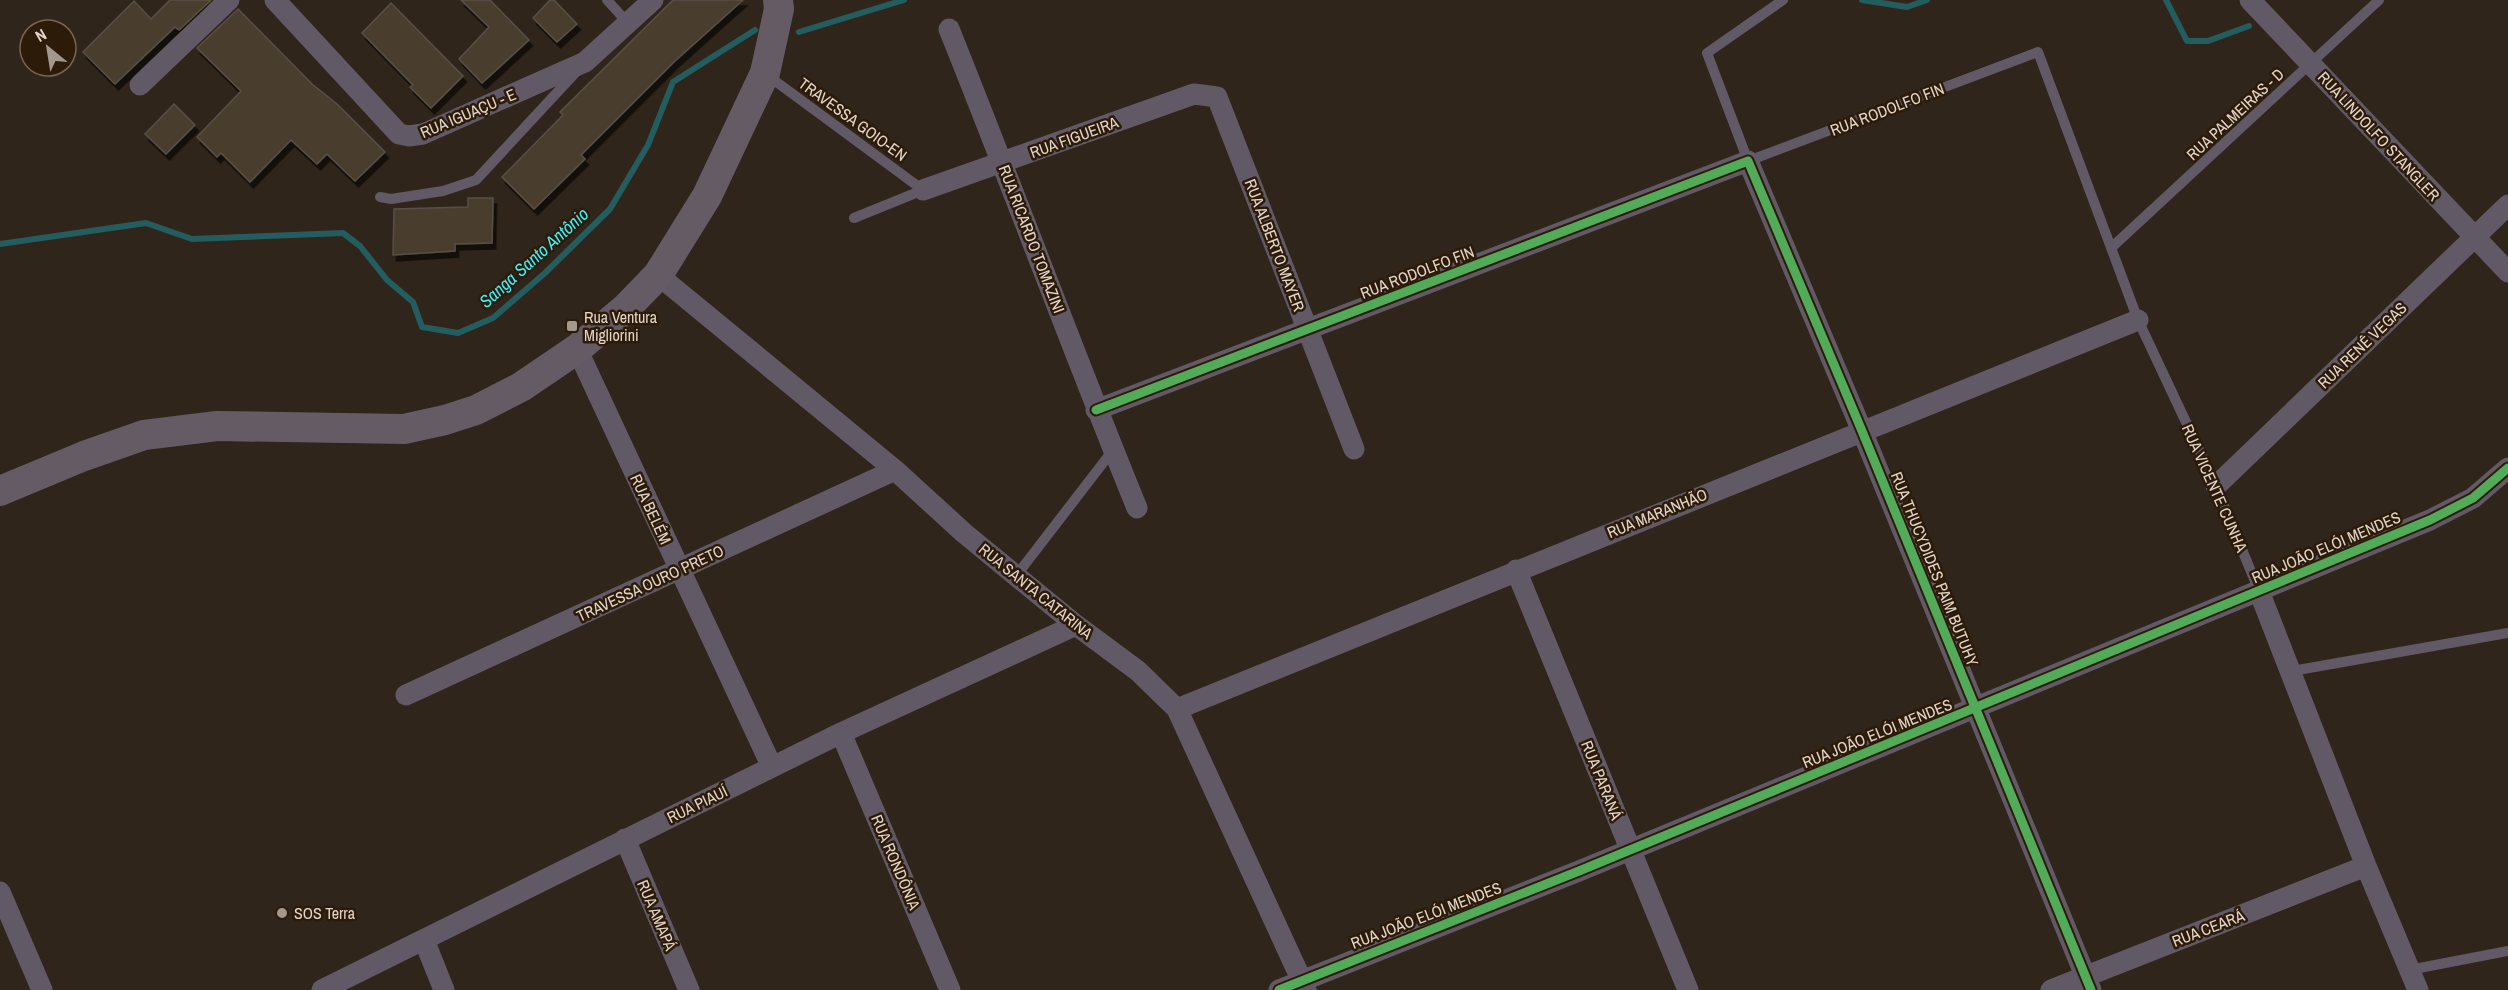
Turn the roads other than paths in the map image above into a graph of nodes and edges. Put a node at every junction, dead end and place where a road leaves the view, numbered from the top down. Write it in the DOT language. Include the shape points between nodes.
graph roads {
  1 [pos="229,0"];
  2 [pos="275,0"];
  3 [pos="607,0"];
  4 [pos="653,0"];
  5 [pos="778,0"];
  6 [pos="1783,0"];
  7 [pos="2250,0"];
  8 [pos="2379,0"];
  9 [pos="628,23"];
  10 [pos="949,29"];
  11 [pos="2038,52"];
  12 [pos="585,62"];
  13 [pos="2312,64"];
  14 [pos="765,73"];
  15 [pos="140,85"];
  16 [pos="1194,93"];
  17 [pos="1748,161"];
  18 [pos="1003,163"];
  19 [pos="923,190"];
  20 [pos="380,197"];
  21 [pos="2508,205"];
  22 [pos="854,218"];
  23 [pos="2475,237"];
  24 [pos="2111,248"];
  25 [pos="2508,272"];
  26 [pos="658,275"];
  27 [pos="2138,320"];
  28 [pos="1307,330"];
  29 [pos="577,349"];
  30 [pos="1096,410"];
  31 [pos="1862,431"];
  32 [pos="1354,449"];
  33 [pos="1113,450"];
  34 [pos="2508,468"];
  35 [pos="895,470"];
  36 [pos="2216,486"];
  37 [pos="0,491"];
  38 [pos="1137,508"];
  39 [pos="679,569"];
  40 [pos="1516,570"];
  41 [pos="1016,576"];
  42 [pos="2259,591"];
  43 [pos="1076,625"];
  44 [pos="2508,633"];
  45 [pos="2292,671"];
  46 [pos="406,695"];
  47 [pos="1177,709"];
  48 [pos="1976,709"];
  49 [pos="841,733"];
  50 [pos="772,767"];
  51 [pos="626,840"];
  52 [pos="1630,850"];
  53 [pos="2366,866"];
  54 [pos="0,892"];
  55 [pos="424,940"];
  56 [pos="2508,951"];
  57 [pos="2409,970"];
  58 [pos="2088,983"];
  59 [pos="1304,985"];
  60 [pos="42,990"];
  61 [pos="321,990"];
  62 [pos="444,990"];
  63 [pos="689,990"];
  64 [pos="950,990"];
  65 [pos="1279,990"];
  66 [pos="1688,990"];
  67 [pos="2051,990"];
  68 [pos="2418,990"];
  1 -- 15 [label="street"];
  2 -- 12 [label="street, RUA IGUAÇU - E" via="399,134 423,134"];
  3 -- 9 [label="lane"];
  4 -- 9 [label="street, RUA IGUAÇU - E"];
  5 -- 14 [label="street"];
  6 -- 17 [label="lane, RUA THUCYDIDES PAIM BUTUHY" via="1707,53"];
  7 -- 13 [label="street, RUA LINDOLFO STANGLER"];
  8 -- 13 [label="lane, RUA PALMEIRAS - D"];
  9 -- 12 [label="street, RUA IGUAÇU - E"];
  10 -- 18 [label="street, RUA RICARDO TOMAZINI"];
  11 -- 17 [label="lane, RUA RODOLFO FIN"];
  11 -- 24 [label="lane, RUA VICENTE CUNHA"];
  12 -- 20 [label="lane" via="476,180 443,191 391,199"];
  13 -- 23 [label="street, RUA LINDOLFO STANGLER"];
  13 -- 24 [label="lane, RUA PALMEIRAS - D"];
  14 -- 19 [label="lane, TRAVESSA GOIO-EN"];
  14 -- 26 [label="street" via="707,196"];
  16 -- 18 [label="street, RUA FIGUEIRA"];
  16 -- 28 [label="street, RUA ALBERTO MAYER" via="1217,96"];
  17 -- 28 [label="street, RUA RODOLFO FIN"];
  17 -- 31 [label="street, RUA THUCYDIDES PAIM BUTUHY"];
  18 -- 19 [label="street, RUA FIGUEIRA"];
  18 -- 30 [label="street, RUA RICARDO TOMAZINI"];
  19 -- 22 [label="lane, RUA FIGUEIRA"];
  21 -- 23 [label="street, RUA RENÊ VEGAS"];
  23 -- 25 [label="street, RUA LINDOLFO STANGLER"];
  23 -- 36 [label="street, RUA RENÊ VEGAS"];
  24 -- 27 [label="lane, RUA VICENTE CUNHA"];
  26 -- 29 [label="street"];
  26 -- 35 [label="street, RUA SANTA CATARINA"];
  27 -- 31 [label="street, RUA MARANHÃO"];
  27 -- 36 [label="lane, RUA VICENTE CUNHA"];
  28 -- 30 [label="street, RUA RODOLFO FIN"];
  28 -- 32 [label="street, RUA ALBERTO MAYER"];
  29 -- 37 [label="street" via="501,397 435,423 404,429 217,426 144,435"];
  29 -- 39 [label="street, RUA BELÉM"];
  30 -- 33 [label="street, RUA RICARDO TOMAZINI"];
  31 -- 40 [label="street, RUA MARANHÃO"];
  31 -- 48 [label="street, RUA THUCYDIDES PAIM BUTUHY"];
  33 -- 38 [label="street, RUA RICARDO TOMAZINI"];
  33 -- 41 [label="lane"];
  34 -- 42 [label="street, RUA JOÃO ELÓI MENDES" via="2473,498 2430,520"];
  35 -- 39 [label="street, TRAVESSA OURO PRETO"];
  35 -- 41 [label="street, RUA SANTA CATARINA"];
  36 -- 42 [label="lane, RUA VICENTE CUNHA"];
  39 -- 46 [label="street, TRAVESSA OURO PRETO"];
  39 -- 50 [label="street, RUA BELÉM"];
  40 -- 47 [label="street, RUA MARANHÃO"];
  40 -- 52 [label="street, RUA PARANÁ"];
  41 -- 43 [label="street, RUA SANTA CATARINA"];
  42 -- 45 [label="street, RUA VICENTE CUNHA"];
  42 -- 48 [label="street, RUA JOÃO ELÓI MENDES"];
  43 -- 47 [label="street, RUA SANTA CATARINA" via="1138,671"];
  43 -- 49 [label="street, RUA PIAUÍ"];
  44 -- 45 [label="lane"];
  45 -- 53 [label="street, RUA VICENTE CUNHA"];
  47 -- 59 [label="street, RUA SANTA CATARINA"];
  48 -- 52 [label="street, RUA JOÃO ELÓI MENDES"];
  48 -- 58 [label="street, RUA THUCYDIDES PAIM BUTUHY"];
  49 -- 50 [label="street, RUA PIAUÍ"];
  49 -- 64 [label="street, RUA RONDÔNIA"];
  50 -- 51 [label="street, RUA PIAUÍ"];
  51 -- 55 [label="street, RUA PIAUÍ"];
  51 -- 63 [label="street, RUA AMAPÁ"];
  52 -- 59 [label="street, RUA JOÃO ELÓI MENDES"];
  52 -- 66 [label="street, RUA PARANÁ"];
  53 -- 57 [label="street, RUA VICENTE CUNHA"];
  53 -- 58 [label="street, RUA CEARÁ"];
  54 -- 60 [label="street"];
  55 -- 61 [label="street, RUA PIAUÍ"];
  55 -- 62 [label="street"];
  56 -- 57 [label="lane"];
  57 -- 68 [label="street, RUA VICENTE CUNHA"];
  58 -- 67 [label="street, RUA CEARÁ"];
  59 -- 65 [label="street, RUA JOÃO ELÓI MENDES"];
}
